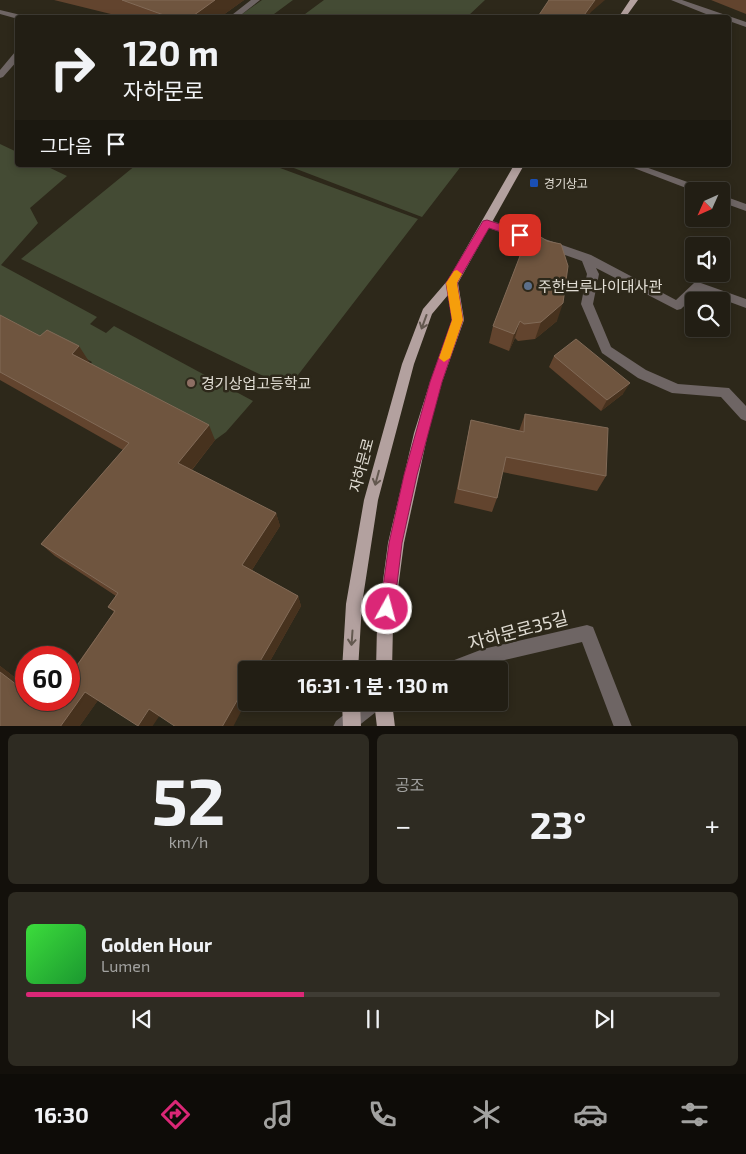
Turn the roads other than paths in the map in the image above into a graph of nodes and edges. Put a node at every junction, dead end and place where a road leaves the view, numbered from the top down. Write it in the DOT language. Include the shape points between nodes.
graph roads {
  1 [pos="256,0"];
  2 [pos="634,0"];
  3 [pos="675,0"];
  4 [pos="0,12"];
  5 [pos="235,15"];
  6 [pos="623,15"];
  7 [pos="717,15"];
  8 [pos="15,16"];
  9 [pos="731,20"];
  10 [pos="746,25"];
  11 [pos="15,57"];
  12 [pos="0,74"];
  13 [pos="518,167"];
  14 [pos="638,167"];
  15 [pos="685,184"];
  16 [pos="730,202"];
  17 [pos="746,208"];
  18 [pos="487,223"];
  19 [pos="587,258"];
  20 [pos="452,283"];
  21 [pos="746,304"];
  22 [pos="746,415"];
  23 [pos="351,661"];
  24 [pos="384,661"];
  25 [pos="473,661"];
  26 [pos="360,711"];
  27 [pos="384,711"];
  28 [pos="349,718"];
  29 [pos="386,726"];
  30 [pos="623,726"];
  1 -- 5 [label="street"];
  2 -- 6 [label="main road"];
  3 -- 7 [label="street"];
  4 -- 8 [label="street"];
  9 -- 10 [label="street"];
  11 -- 12 [label="street"];
  13 -- 18 [label="main road, 자하문로"];
  14 -- 15 [label="street"];
  16 -- 17 [label="street"];
  18 -- 19 [label="street"];
  18 -- 20 [label="main road, 자하문로"];
  19 -- 21 [label="street" via="677,306 698,286"];
  19 -- 22 [label="street" via="593,274 586,304 606,350 642,374 677,389 724,392"];
  20 -- 23 [label="main road, 자하문로, one-way" via="428,312 421,329 408,364 371,500 354,604"];
  20 -- 24 [label="main road" via="458,320 421,432 396,543 385,626"];
  25 -- 30 [label="street, 자하문로35길" via="587,633"];
  26 -- 28 [label="street"];
  27 -- 29 [label="main road"];
}
